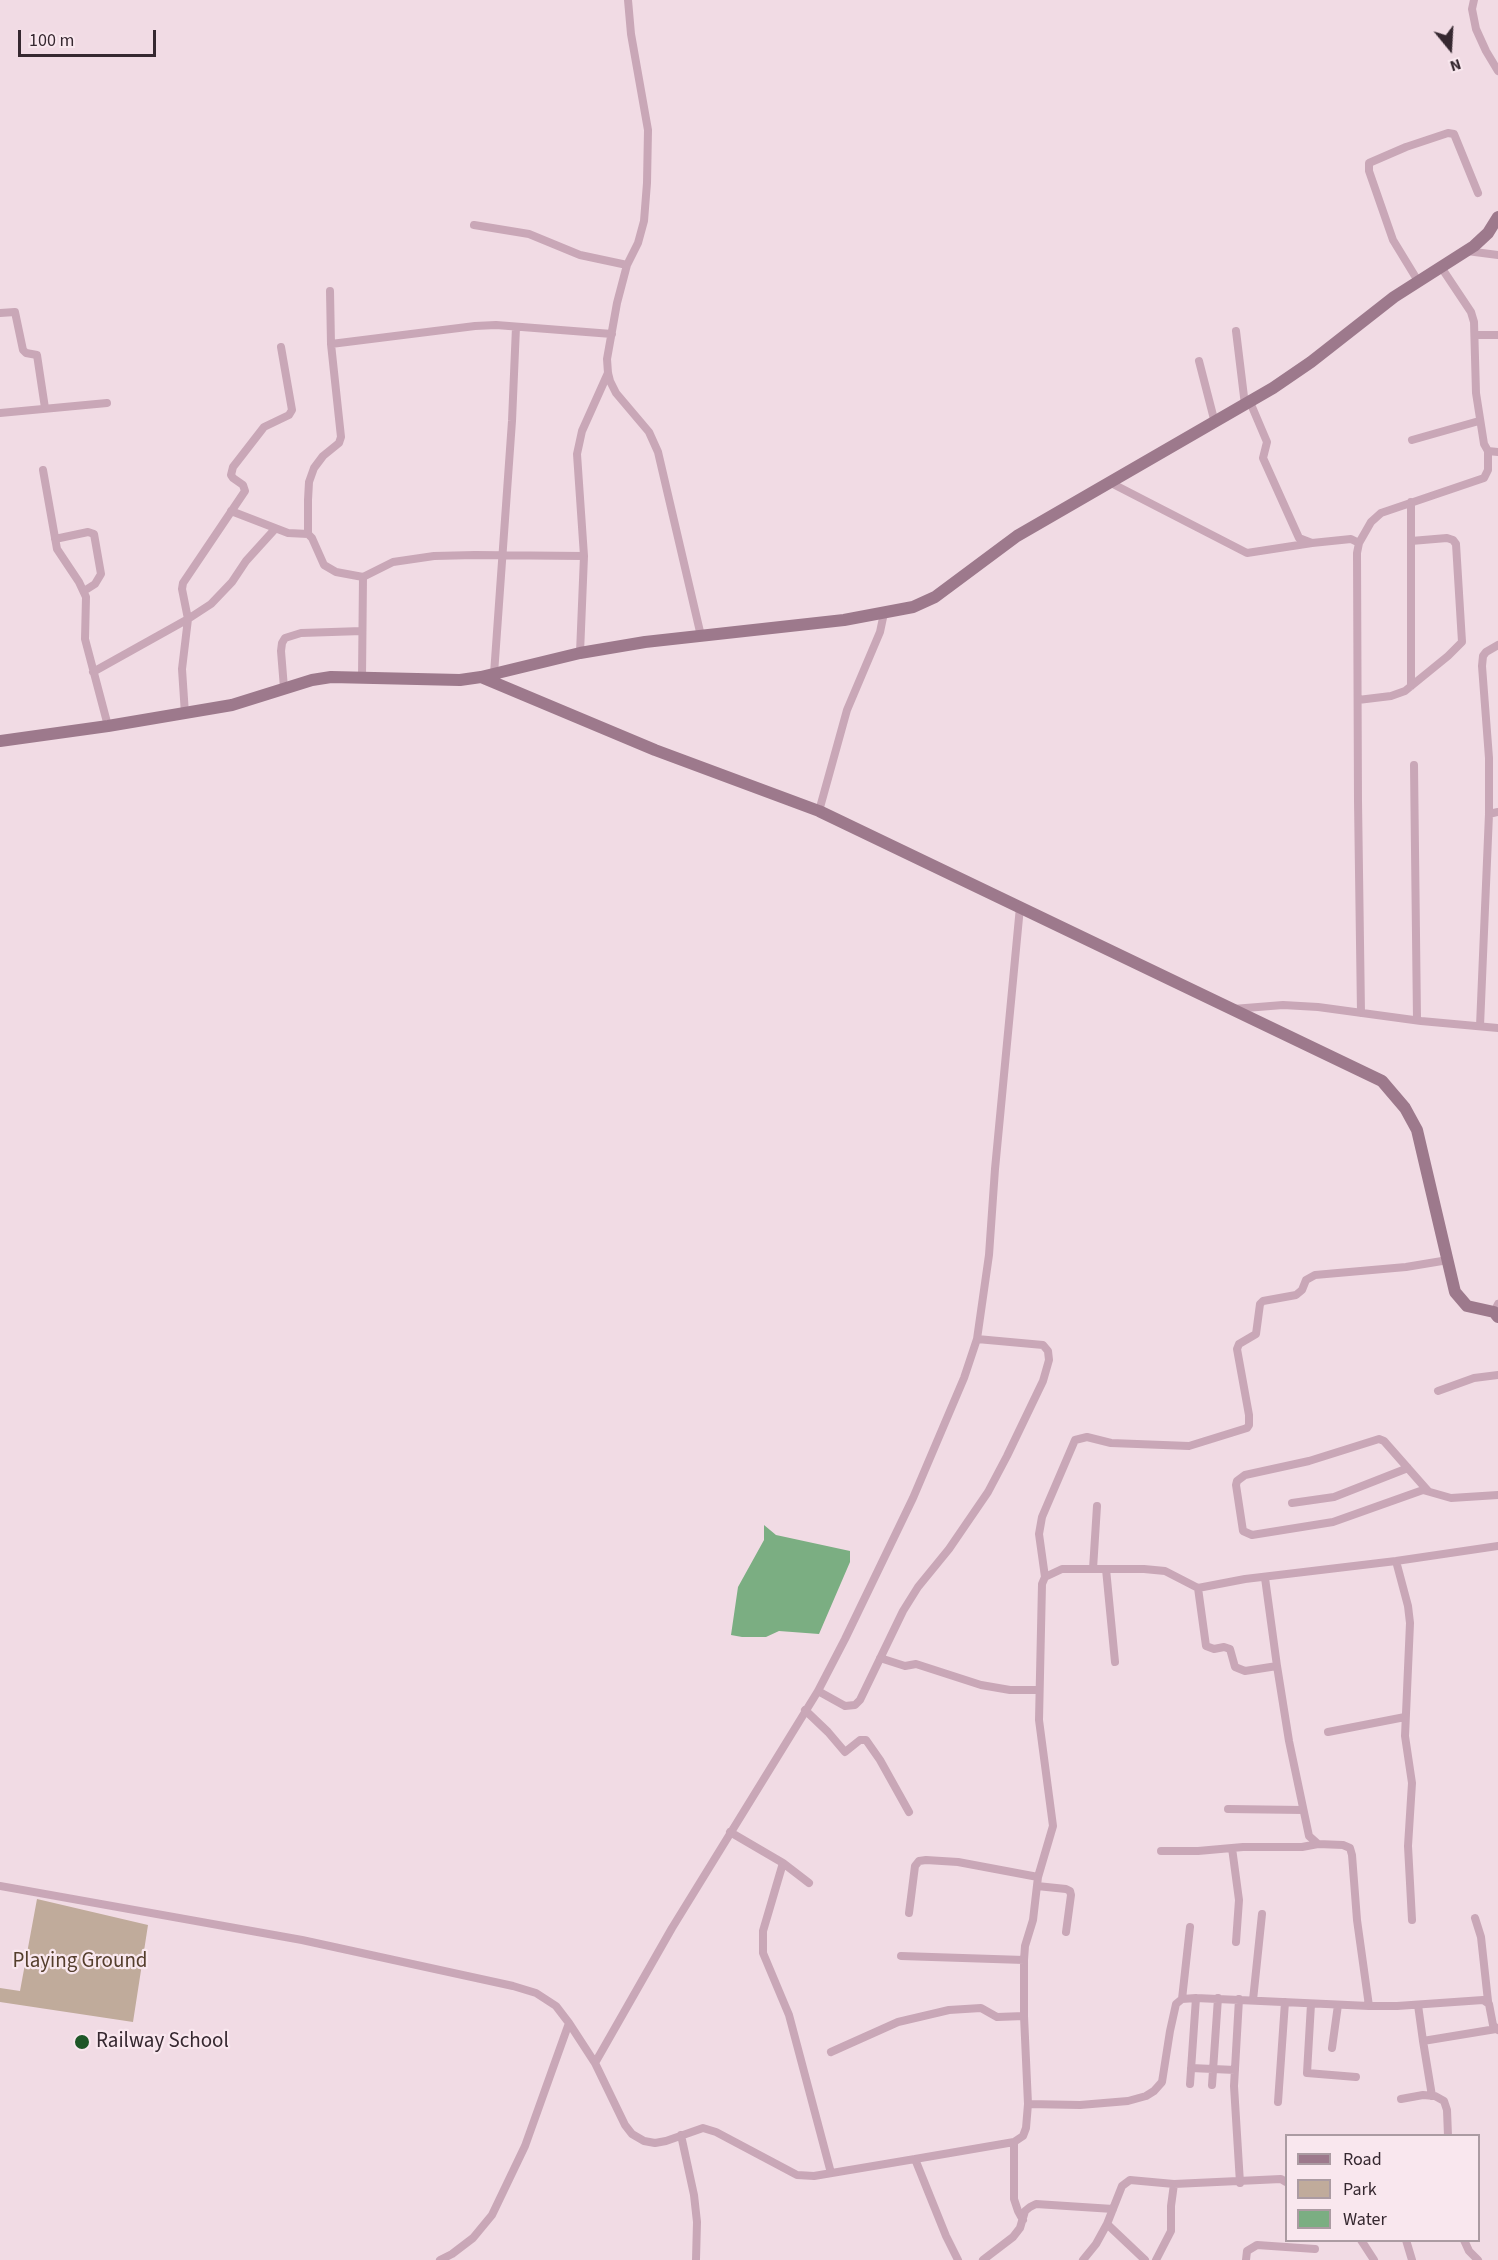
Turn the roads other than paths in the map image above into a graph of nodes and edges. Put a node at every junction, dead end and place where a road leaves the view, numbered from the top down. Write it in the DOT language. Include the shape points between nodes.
graph roads {
  1 [pos="628,0"];
  2 [pos="1474,0"];
  3 [pos="1498,71"];
  4 [pos="1478,193"];
  5 [pos="1498,217"];
  6 [pos="474,225"];
  7 [pos="1467,251"];
  8 [pos="1498,255"];
  9 [pos="627,265"];
  10 [pos="1441,267"];
  11 [pos="1419,281"];
  12 [pos="330,291"];
  13 [pos="0,313"];
  14 [pos="516,327"];
  15 [pos="1236,331"];
  16 [pos="612,334"];
  17 [pos="1475,335"];
  18 [pos="1498,335"];
  19 [pos="332,344"];
  20 [pos="280,347"];
  21 [pos="1198,361"];
  22 [pos="608,373"];
  23 [pos="107,403"];
  24 [pos="1248,404"];
  25 [pos="45,408"];
  26 [pos="0,413"];
  27 [pos="1479,421"];
  28 [pos="1215,423"];
  29 [pos="1412,440"];
  30 [pos="1493,451"];
  31 [pos="43,470"];
  32 [pos="1111,483"];
  33 [pos="1411,502"];
  34 [pos="231,511"];
  35 [pos="275,529"];
  36 [pos="308,534"];
  37 [pos="54,539"];
  38 [pos="1411,541"];
  39 [pos="1312,543"];
  40 [pos="1359,543"];
  41 [pos="501,555"];
  42 [pos="584,556"];
  43 [pos="363,577"];
  44 [pos="84,591"];
  45 [pos="884,613"];
  46 [pos="188,619"];
  47 [pos="362,631"];
  48 [pos="701,636"];
  49 [pos="1498,645"];
  50 [pos="580,653"];
  51 [pos="93,672"];
  52 [pos="494,674"];
  53 [pos="362,677"];
  54 [pos="481,677"];
  55 [pos="1411,686"];
  56 [pos="284,688"];
  57 [pos="1358,700"];
  58 [pos="185,714"];
  59 [pos="108,726"];
  60 [pos="0,741"];
  61 [pos="1414,765"];
  62 [pos="819,811"];
  63 [pos="1493,813"];
  64 [pos="1020,908"];
  65 [pos="1232,1009"];
  66 [pos="1361,1012"];
  67 [pos="1417,1020"];
  68 [pos="1479,1026"];
  69 [pos="1498,1028"];
  70 [pos="1448,1260"];
  71 [pos="1497,1310"];
  72 [pos="977,1339"];
  73 [pos="1498,1375"];
  74 [pos="1438,1391"];
  75 [pos="1408,1468"];
  76 [pos="1428,1491"];
  77 [pos="1498,1495"];
  78 [pos="1292,1503"];
  79 [pos="1097,1506"];
  80 [pos="1498,1546"];
  81 [pos="1396,1561"];
  82 [pos="1093,1569"];
  83 [pos="1106,1569"];
  84 [pos="1045,1577"];
  85 [pos="1265,1578"];
  86 [pos="1198,1588"];
  87 [pos="880,1658"];
  88 [pos="1116,1662"];
  89 [pos="1277,1666"];
  90 [pos="1038,1690"];
  91 [pos="818,1691"];
  92 [pos="806,1710"];
  93 [pos="1405,1717"];
  94 [pos="1328,1732"];
  95 [pos="1228,1809"];
  96 [pos="1303,1810"];
  97 [pos="909,1812"];
  98 [pos="730,1832"];
  99 [pos="1318,1844"];
  100 [pos="1232,1848"];
  101 [pos="1161,1851"];
  102 [pos="783,1863"];
  103 [pos="1037,1882"];
  104 [pos="809,1883"];
  105 [pos="0,1886"];
  106 [pos="909,1913"];
  107 [pos="1262,1914"];
  108 [pos="1475,1918"];
  109 [pos="1412,1920"];
  110 [pos="1190,1927"];
  111 [pos="1066,1932"];
  112 [pos="1236,1942"];
  113 [pos="901,1956"];
  114 [pos="1024,1960"];
  115 [pos="1196,1998"];
  116 [pos="1218,1998"];
  117 [pos="1182,1999"];
  118 [pos="1239,1999"];
  119 [pos="1253,2000"];
  120 [pos="1488,2001"];
  121 [pos="1285,2002"];
  122 [pos="1311,2004"];
  123 [pos="1338,2005"];
  124 [pos="1418,2005"];
  125 [pos="1369,2006"];
  126 [pos="1024,2016"];
  127 [pos="569,2023"];
  128 [pos="1497,2030"];
  129 [pos="1423,2041"];
  130 [pos="1332,2048"];
  131 [pos="831,2052"];
  132 [pos="595,2063"];
  133 [pos="1191,2068"];
  134 [pos="1213,2070"];
  135 [pos="1235,2070"];
  136 [pos="1356,2077"];
  137 [pos="1190,2084"];
  138 [pos="1212,2085"];
  139 [pos="1432,2096"];
  140 [pos="1401,2099"];
  141 [pos="1278,2102"];
  142 [pos="1028,2104"];
  143 [pos="1448,2134"];
  144 [pos="681,2135"];
  145 [pos="1014,2142"];
  146 [pos="915,2159"];
  147 [pos="831,2173"];
  148 [pos="1285,2181"];
  149 [pos="1240,2182"];
  150 [pos="1174,2184"];
  151 [pos="1113,2209"];
  152 [pos="1023,2220"];
  153 [pos="1107,2224"];
  154 [pos="1362,2242"];
  155 [pos="1406,2242"];
  156 [pos="1464,2242"];
  157 [pos="1292,2244"];
  158 [pos="1315,2249"];
  159 [pos="440,2260"];
  160 [pos="696,2260"];
  161 [pos="958,2260"];
  162 [pos="983,2260"];
  163 [pos="1083,2260"];
  164 [pos="1145,2260"];
  165 [pos="1156,2260"];
  166 [pos="1246,2260"];
  167 [pos="1374,2260"];
  168 [pos="1412,2260"];
  169 [pos="1478,2260"];
  1 -- 9 [label="street" via="648,130 644,220"];
  2 -- 3 [label="street" via="1476,28"];
  4 -- 11 [label="street" via="1454,134 1406,147 1369,163 1393,240"];
  5 -- 7 [label="street"];
  6 -- 9 [label="street" via="529,234 580,255"];
  7 -- 8 [label="street"];
  7 -- 10 [label="street"];
  9 -- 16 [label="street"];
  10 -- 11 [label="street"];
  10 -- 17 [label="street" via="1471,312"];
  11 -- 24 [label="street"];
  12 -- 19 [label="street"];
  13 -- 25 [label="street" via="15,312 23,350 37,355"];
  14 -- 16 [label="street"];
  14 -- 19 [label="street" via="475,326"];
  14 -- 41 [label="street"];
  15 -- 24 [label="street"];
  16 -- 22 [label="street"];
  17 -- 18 [label="street"];
  17 -- 27 [label="street"];
  19 -- 36 [label="street" via="341,437 314,468 309,482"];
  20 -- 34 [label="street" via="292,410 264,427 233,467 231,475 245,491"];
  21 -- 28 [label="street"];
  22 -- 42 [label="street" via="582,430 577,454"];
  22 -- 48 [label="street" via="616,393 649,432 658,452"];
  23 -- 25 [label="street"];
  24 -- 28 [label="street"];
  24 -- 39 [label="street" via="1266,442 1263,458 1292,526 1299,538"];
  25 -- 26 [label="street"];
  27 -- 29 [label="street"];
  27 -- 30 [label="street" via="1484,444"];
  28 -- 32 [label="street"];
  30 -- 33 [label="street" via="1484,477"];
  31 -- 37 [label="street"];
  32 -- 39 [label="street" via="1246,553"];
  32 -- 45 [label="street" via="1017,536 935,597 913,608"];
  33 -- 38 [label="street"];
  33 -- 40 [label="street" via="1381,513"];
  34 -- 35 [label="street"];
  34 -- 46 [label="street" via="183,583"];
  35 -- 36 [label="street"];
  35 -- 46 [label="street" via="222,593"];
  36 -- 43 [label="street" via="329,570"];
  37 -- 44 [label="street"];
  37 -- 44 [label="street" via="94,534 101,574"];
  38 -- 55 [label="street"];
  38 -- 55 [label="street" via="1454,540 1462,633 1460,646"];
  39 -- 40 [label="street" via="1351,539"];
  40 -- 57 [label="street"];
  41 -- 42 [label="street"];
  41 -- 43 [label="street" via="412,558 393,562"];
  41 -- 52 [label="street"];
  42 -- 50 [label="street"];
  43 -- 47 [label="street"];
  44 -- 51 [label="street" via="85,639"];
  45 -- 48 [label="street"];
  45 -- 62 [label="street" via="847,710"];
  46 -- 51 [label="street"];
  46 -- 58 [label="street" via="182,669"];
  47 -- 53 [label="street"];
  47 -- 56 [label="street" via="301,633 285,638 281,651"];
  48 -- 50 [label="street"];
  49 -- 63 [label="street" via="1486,652 1482,666"];
  50 -- 52 [label="street"];
  51 -- 59 [label="street"];
  52 -- 54 [label="street"];
  53 -- 54 [label="street"];
  53 -- 56 [label="street" via="312,680"];
  54 -- 62 [label="street" via="655,750"];
  55 -- 57 [label="street" via="1391,696"];
  56 -- 58 [label="street" via="237,704"];
  57 -- 66 [label="street"];
  58 -- 59 [label="street"];
  59 -- 60 [label="street"];
  61 -- 67 [label="street"];
  62 -- 64 [label="street"];
  63 -- 68 [label="street"];
  64 -- 65 [label="street"];
  64 -- 72 [label="street" via="989,1255"];
  65 -- 66 [label="street" via="1283,1005"];
  65 -- 70 [label="street" via="1382,1081 1405,1108 1417,1130"];
  66 -- 67 [label="street"];
  67 -- 68 [label="street"];
  68 -- 69 [label="street"];
  70 -- 71 [label="street" via="1460,1300 1467,1306"];
  70 -- 84 [label="street" via="1315,1275 1306,1280 1296,1296 1263,1301 1257,1334 1237,1349 1249,1415 1247,1428 1189,1446 1111,1443 1087,1437 1075,1440 1042,1517 1039,1534"];
  72 -- 87 [label="street" via="1043,1345 1049,1360 1043,1381 988,1492 918,1587"];
  72 -- 91 [label="street" via="913,1498"];
  73 -- 74 [label="street" via="1474,1378"];
  75 -- 76 [label="street"];
  75 -- 76 [label="street" via="1379,1438 1309,1461 1245,1475 1236,1485 1244,1531 1252,1535 1324,1524"];
  75 -- 78 [label="street" via="1343,1494"];
  76 -- 77 [label="street" via="1451,1498"];
  79 -- 82 [label="street"];
  80 -- 81 [label="street"];
  81 -- 85 [label="street"];
  81 -- 93 [label="street" via="1410,1623"];
  82 -- 83 [label="street"];
  82 -- 84 [label="street" via="1062,1569"];
  83 -- 86 [label="street" via="1165,1571"];
  83 -- 88 [label="street"];
  84 -- 90 [label="street"];
  85 -- 86 [label="street"];
  85 -- 89 [label="street"];
  86 -- 89 [label="street" via="1206,1646 1230,1649 1234,1667 1240,1671"];
  87 -- 90 [label="street" via="905,1666 916,1664 981,1686"];
  87 -- 91 [label="street" via="855,1705 845,1706"];
  89 -- 96 [label="street"];
  90 -- 103 [label="street" via="1053,1826"];
  91 -- 92 [label="street"];
  92 -- 97 [label="street" via="845,1752 866,1740"];
  92 -- 98 [label="street"];
  93 -- 94 [label="street"];
  93 -- 109 [label="street" via="1412,1783 1408,1846"];
  95 -- 96 [label="street"];
  96 -- 99 [label="street" via="1309,1836"];
  98 -- 102 [label="street"];
  98 -- 132 [label="street"];
  99 -- 100 [label="street"];
  99 -- 125 [label="street" via="1350,1848"];
  100 -- 101 [label="street"];
  100 -- 112 [label="street" via="1239,1900"];
  102 -- 104 [label="street"];
  102 -- 147 [label="street" via="763,1931 763,1953 789,2015"];
  103 -- 106 [label="street" via="958,1862 919,1861"];
  103 -- 111 [label="street" via="1070,1891"];
  103 -- 114 [label="street"];
  105 -- 127 [label="street" via="302,1940 513,1986 536,1993 556,2006"];
  107 -- 119 [label="street"];
  108 -- 120 [label="street"];
  110 -- 117 [label="street"];
  113 -- 114 [label="street"];
  114 -- 126 [label="street"];
  115 -- 116 [label="street"];
  115 -- 117 [label="street"];
  115 -- 133 [label="street"];
  116 -- 118 [label="street"];
  116 -- 134 [label="street"];
  117 -- 142 [label="street" via="1176,2004 1162,2082 1155,2091 1128,2102"];
  118 -- 119 [label="street"];
  118 -- 135 [label="street"];
  119 -- 121 [label="street"];
  120 -- 124 [label="street"];
  120 -- 128 [label="street"];
  121 -- 122 [label="street"];
  121 -- 141 [label="street"];
  122 -- 123 [label="street"];
  122 -- 136 [label="street" via="1307,2073"];
  123 -- 125 [label="street"];
  123 -- 130 [label="street"];
  124 -- 125 [label="street"];
  124 -- 129 [label="street"];
  126 -- 131 [label="street" via="997,2017 981,2008 949,2010 898,2022"];
  126 -- 142 [label="street"];
  127 -- 132 [label="street"];
  127 -- 159 [label="street" via="525,2146 496,2206 473,2238"];
  128 -- 129 [label="street"];
  129 -- 139 [label="street"];
  132 -- 144 [label="street" via="632,2134 654,2143"];
  133 -- 134 [label="street"];
  133 -- 137 [label="street"];
  134 -- 135 [label="street"];
  134 -- 138 [label="street"];
  135 -- 149 [label="street"];
  139 -- 140 [label="street"];
  139 -- 143 [label="street" via="1444,2101"];
  142 -- 145 [label="street" via="1026,2128"];
  144 -- 147 [label="street" via="703,2128 797,2175"];
  144 -- 160 [label="street" via="694,2195"];
  145 -- 146 [label="street"];
  145 -- 152 [label="street" via="1014,2199"];
  146 -- 147 [label="street"];
  146 -- 161 [label="street"];
  148 -- 149 [label="street"];
  149 -- 150 [label="street"];
  150 -- 151 [label="street" via="1130,2180 1122,2186"];
  150 -- 165 [label="street" via="1171,2231"];
  151 -- 152 [label="street" via="1036,2204 1025,2211"];
  151 -- 153 [label="street"];
  152 -- 162 [label="street" via="1013,2237"];
  153 -- 163 [label="street"];
  153 -- 164 [label="street"];
  154 -- 167 [label="street"];
  155 -- 168 [label="street"];
  156 -- 169 [label="street"];
  157 -- 158 [label="street"];
  157 -- 166 [label="street" via="1257,2246 1247,2251"];
}
